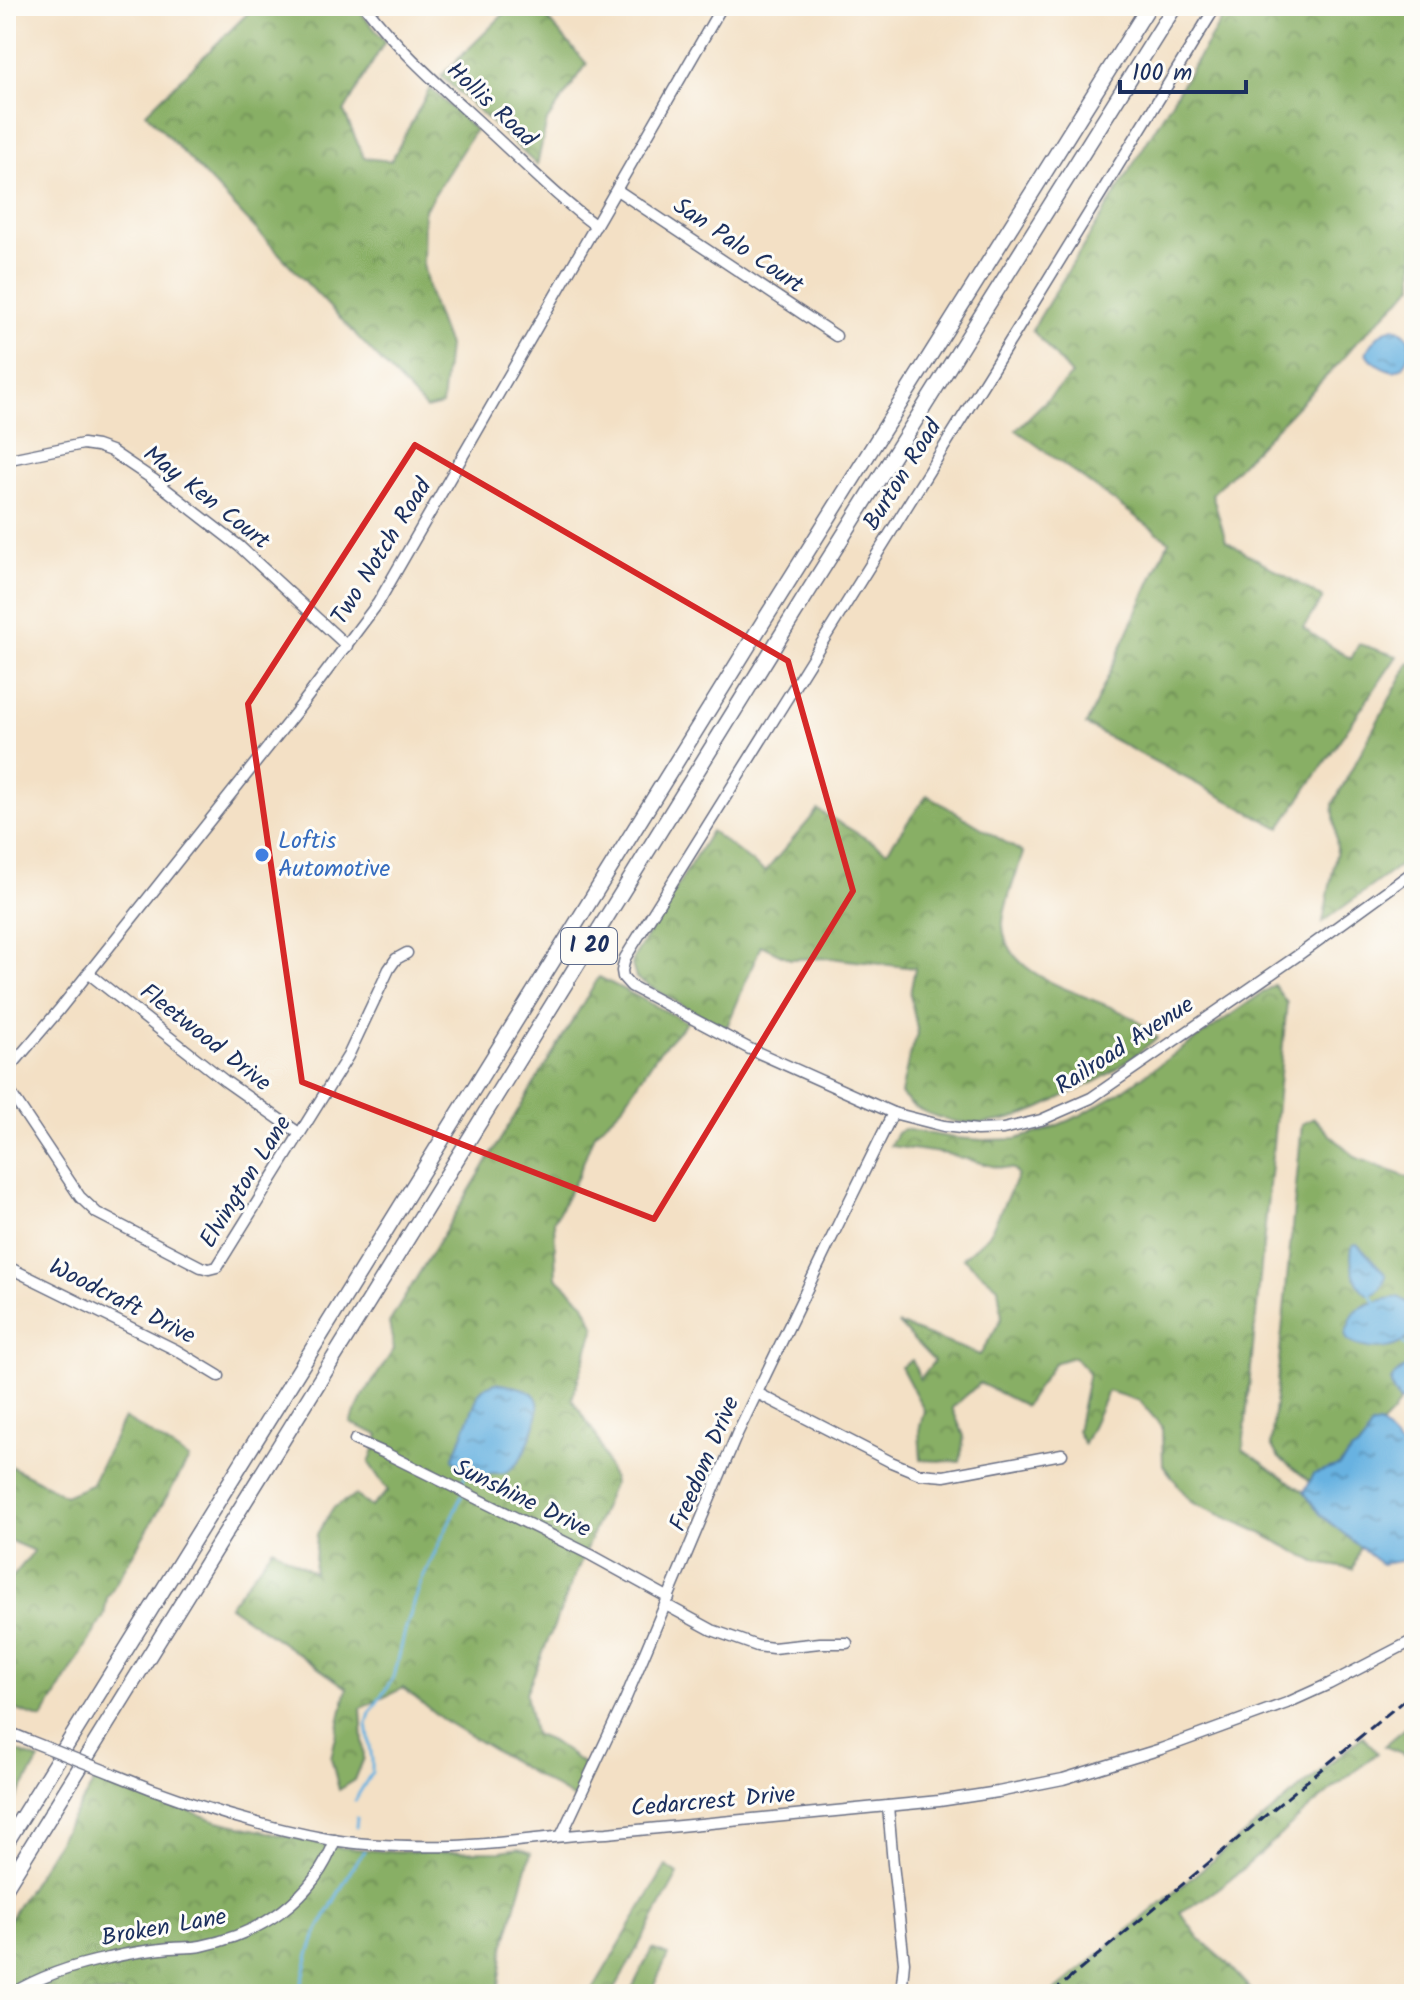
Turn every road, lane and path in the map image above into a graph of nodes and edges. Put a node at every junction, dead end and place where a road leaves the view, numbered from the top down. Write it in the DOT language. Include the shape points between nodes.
graph roads {
  1 [pos="365,6"];
  2 [pos="722,6"];
  3 [pos="1149,6"];
  4 [pos="1175,6"];
  5 [pos="1216,6"];
  6 [pos="617,190"];
  7 [pos="596,226"];
  8 [pos="836,336"];
  9 [pos="15,458"];
  10 [pos="347,646"];
  11 [pos="1414,871"];
  12 [pos="407,953"];
  13 [pos="622,965"];
  14 [pos="88,973"];
  15 [pos="6,1072"];
  16 [pos="6,1086"];
  17 [pos="893,1113"];
  18 [pos="299,1133"];
  19 [pos="6,1266"];
  20 [pos="219,1376"];
  21 [pos="757,1393"];
  22 [pos="355,1440"];
  23 [pos="1062,1454"];
  24 [pos="668,1602"];
  25 [pos="1414,1640"];
  26 [pos="847,1643"];
  27 [pos="6,1731"];
  28 [pos="888,1806"];
  29 [pos="562,1834"];
  30 [pos="335,1840"];
  31 [pos="6,1843"];
  32 [pos="6,1887"];
  33 [pos="11,1994"];
  34 [pos="901,1994"];
  1 -- 7 [label="street, Hollis Road" via="450,96"];
  2 -- 6 [label="street, Two Notch Road"];
  3 -- 31 [label="highway, I 20"];
  4 -- 32 [label="highway, I 20"];
  5 -- 13 [label="street, Burton Road"];
  6 -- 7 [label="street, Two Notch Road"];
  6 -- 8 [label="street, San Palo Court"];
  7 -- 10 [label="street, Two Notch Road" via="400,566"];
  9 -- 10 [label="street, May Ken Court" via="83,444 111,451 239,546"];
  10 -- 14 [label="street, Two Notch Road"];
  11 -- 17 [label="street, Railroad Avenue" via="1068,1109 1016,1127 988,1130"];
  12 -- 18 [label="street, Elvington Lane" via="389,969 348,1056"];
  13 -- 17 [label="street, Railroad Avenue" via="623,977 637,990 750,1049"];
  14 -- 15 [label="street, Two Notch Road"];
  14 -- 18 [label="street, Fleetwood Drive"];
  16 -- 18 [label="street, Elvington Lane" via="74,1191 91,1208 209,1269 222,1261"];
  17 -- 21 [label="street, Freedom Drive"];
  19 -- 20 [label="street, Woodcraft Drive"];
  21 -- 23 [label="street" via="920,1474 944,1476"];
  21 -- 24 [label="street, Freedom Drive"];
  22 -- 24 [label="street, Sunshine Drive" via="591,1555"];
  24 -- 26 [label="street, Sunshine Drive" via="712,1630 757,1646"];
  24 -- 29 [label="street, Freedom Drive"];
  25 -- 28 [label="street, Cedarcrest Drive" via="1287,1703 1117,1763 998,1792"];
  27 -- 30 [label="street, Cedarcrest Drive, bridge" via="221,1814"];
  28 -- 29 [label="street, Cedarcrest Drive"];
  28 -- 34 [label="street" via="904,1962"];
  29 -- 30 [label="street, Cedarcrest Drive" via="451,1846"];
  30 -- 33 [label="street, Broken Lane" via="321,1872 300,1896 249,1932 204,1945 95,1961"];
}
